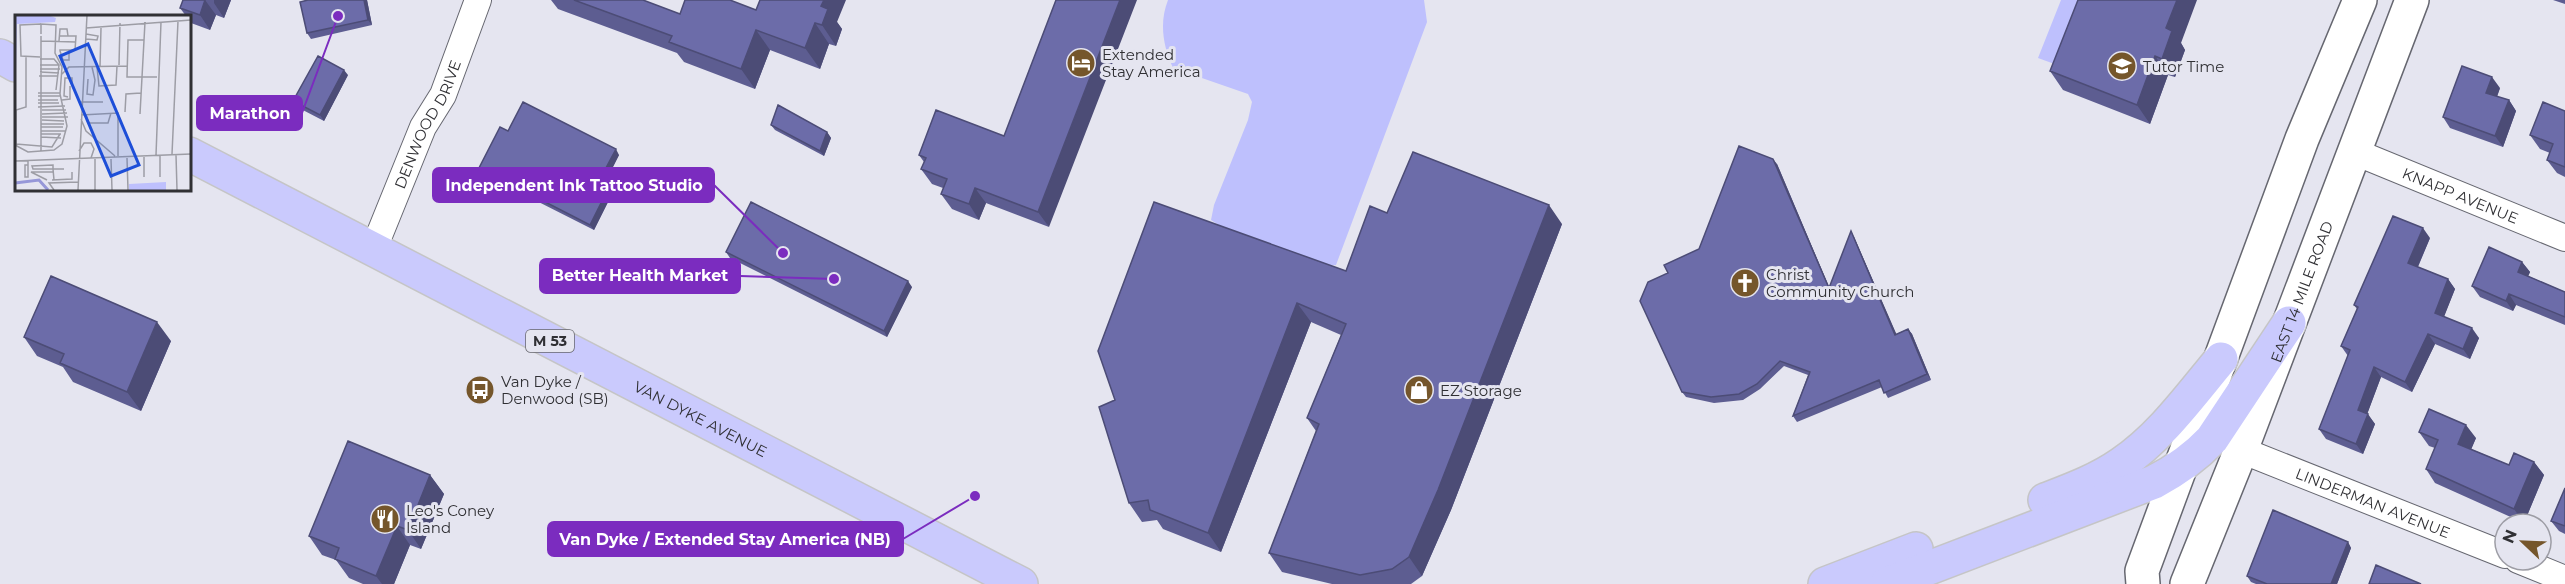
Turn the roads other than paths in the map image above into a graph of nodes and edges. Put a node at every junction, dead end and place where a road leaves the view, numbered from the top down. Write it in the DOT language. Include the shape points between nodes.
graph roads {
  1 [pos="478,0"];
  2 [pos="2360,0"];
  3 [pos="2412,0"];
  4 [pos="0,56"];
  5 [pos="15,64"];
  6 [pos="2355,152"];
  7 [pos="190,155"];
  8 [pos="2565,238"];
  9 [pos="374,248"];
  10 [pos="2289,323"];
  11 [pos="2221,359"];
  12 [pos="2241,450"];
  13 [pos="2178,469"];
  14 [pos="2493,550"];
  15 [pos="2548,572"];
  16 [pos="2565,579"];
  17 [pos="1021,584"];
  18 [pos="1825,584"];
  19 [pos="1887,584"];
  20 [pos="2143,584"];
  21 [pos="2187,584"];
  1 -- 9 [label="street, DENWOOD DRIVE" via="443,95 423,127"];
  2 -- 11 [label="main road" via="2302,139"];
  3 -- 6 [label="main road, EAST 14 MILE ROAD"];
  4 -- 5 [label="main road"];
  6 -- 8 [label="street, KNAPP AVENUE"];
  6 -- 10 [label="main road, EAST 14 MILE ROAD"];
  7 -- 9 [label="main road, VAN DYKE AVENUE / M 53"];
  9 -- 17 [label="main road, VAN DYKE AVENUE / M 53"];
  10 -- 12 [label="main road, EAST 14 MILE ROAD"];
  10 -- 13 [label="main road" via="2212,439"];
  11 -- 13 [label="main road"];
  11 -- 18 [label="main road" via="2159,432 2104,474 2064,493"];
  12 -- 14 [label="street, LINDERMAN AVENUE"];
  12 -- 21 [label="main road, EAST 14 MILE ROAD"];
  13 -- 19 [label="main road" via="2154,482"];
  13 -- 20 [label="main road" via="2142,571"];
  15 -- 16 [label="street"];
}
